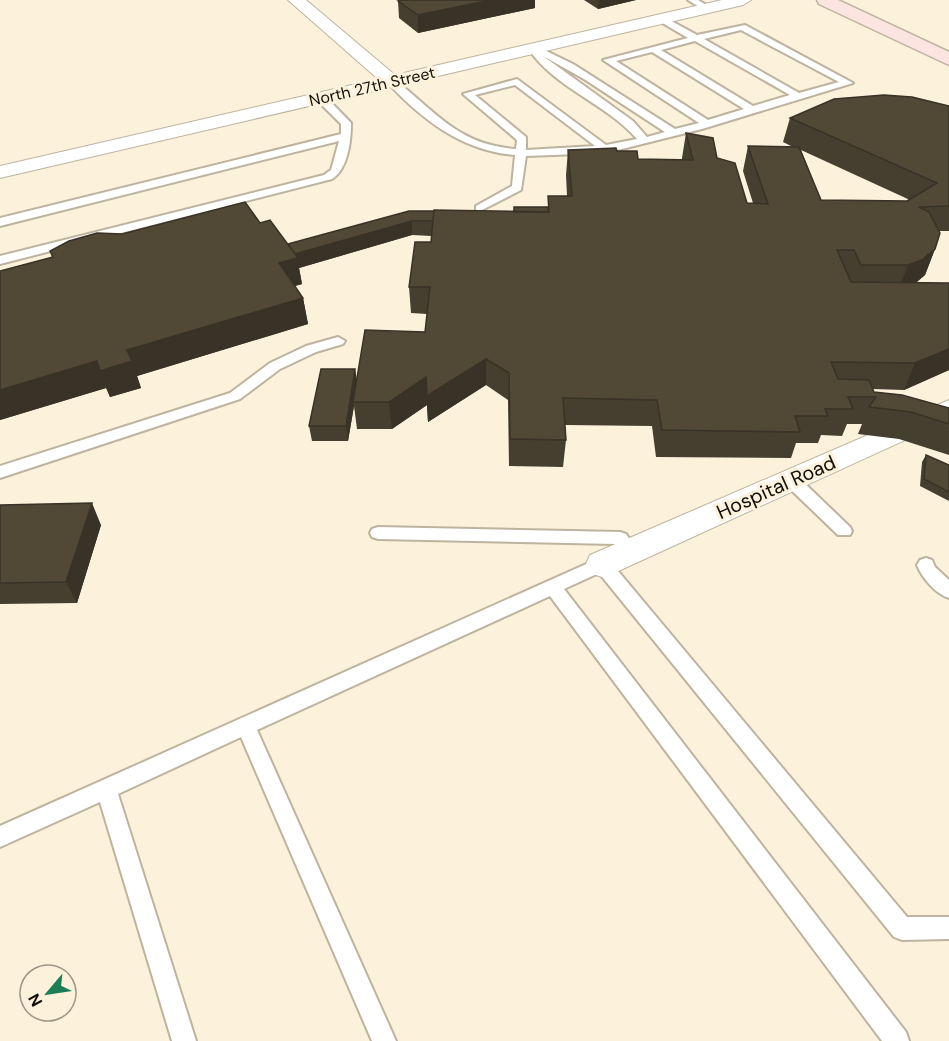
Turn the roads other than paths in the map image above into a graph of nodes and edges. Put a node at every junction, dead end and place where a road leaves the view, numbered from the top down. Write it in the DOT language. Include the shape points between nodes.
graph roads {
  1 [pos="296,0"];
  2 [pos="743,0"];
  3 [pos="825,0"];
  4 [pos="854,0"];
  5 [pos="700,4"];
  6 [pos="662,19"];
  7 [pos="697,38"];
  8 [pos="949,41"];
  9 [pos="533,48"];
  10 [pos="654,49"];
  11 [pos="949,59"];
  12 [pos="391,81"];
  13 [pos="798,96"];
  14 [pos="321,98"];
  15 [pos="752,110"];
  16 [pos="706,123"];
  17 [pos="674,132"];
  18 [pos="346,136"];
  19 [pos="645,141"];
  20 [pos="606,150"];
  21 [pos="520,153"];
  22 [pos="0,172"];
  23 [pos="480,208"];
  24 [pos="0,222"];
  25 [pos="0,260"];
  26 [pos="338,341"];
  27 [pos="949,409"];
  28 [pos="0,472"];
  29 [pos="792,481"];
  30 [pos="844,531"];
  31 [pos="378,533"];
  32 [pos="630,551"];
  33 [pos="602,564"];
  34 [pos="926,565"];
  35 [pos="554,587"];
  36 [pos="949,591"];
  37 [pos="245,725"];
  38 [pos="106,788"];
  39 [pos="0,837"];
  40 [pos="949,928"];
  41 [pos="184,1041"];
  42 [pos="384,1041"];
  43 [pos="897,1041"];
  1 -- 12 [label="street"];
  2 -- 5 [label="street, North 27th Street"];
  3 -- 11 [label="main road"];
  4 -- 8 [label="main road"];
  5 -- 6 [label="street, North 27th Street"];
  6 -- 7 [label="lane"];
  6 -- 9 [label="street, North 27th Street"];
  7 -- 10 [label="lane"];
  7 -- 13 [label="lane"];
  7 -- 13 [label="lane" via="742,27 848,82"];
  9 -- 12 [label="street, North 27th Street"];
  9 -- 17 [label="lane" via="558,58 645,118"];
  9 -- 19 [label="lane" via="542,62 629,123"];
  10 -- 15 [label="lane"];
  10 -- 16 [label="lane" via="608,60"];
  12 -- 14 [label="street, North 27th Street"];
  12 -- 21 [label="lane" via="454,135 493,150"];
  13 -- 15 [label="lane"];
  14 -- 18 [label="lane" via="346,123"];
  14 -- 22 [label="street, North 27th Street"];
  15 -- 16 [label="lane"];
  16 -- 17 [label="lane"];
  17 -- 19 [label="lane"];
  18 -- 24 [label="lane"];
  18 -- 25 [label="lane" via="336,171 328,177"];
  19 -- 20 [label="lane"];
  20 -- 21 [label="lane"];
  20 -- 21 [label="lane" via="517,82 468,94 522,139"];
  21 -- 23 [label="lane" via="517,188"];
  26 -- 28 [label="lane" via="275,366 235,396"];
  27 -- 29 [label="street, Hospital Road"];
  29 -- 30 [label="lane"];
  29 -- 32 [label="street, Hospital Road"];
  31 -- 32 [label="lane" via="620,538"];
  32 -- 33 [label="street, Hospital Road"];
  33 -- 35 [label="lane"];
  33 -- 40 [label="lane" via="902,929"];
  34 -- 36 [label="lane"];
  35 -- 37 [label="lane"];
  35 -- 43 [label="lane"];
  37 -- 38 [label="lane"];
  37 -- 42 [label="lane"];
  38 -- 39 [label="lane"];
  38 -- 41 [label="lane"];
}
